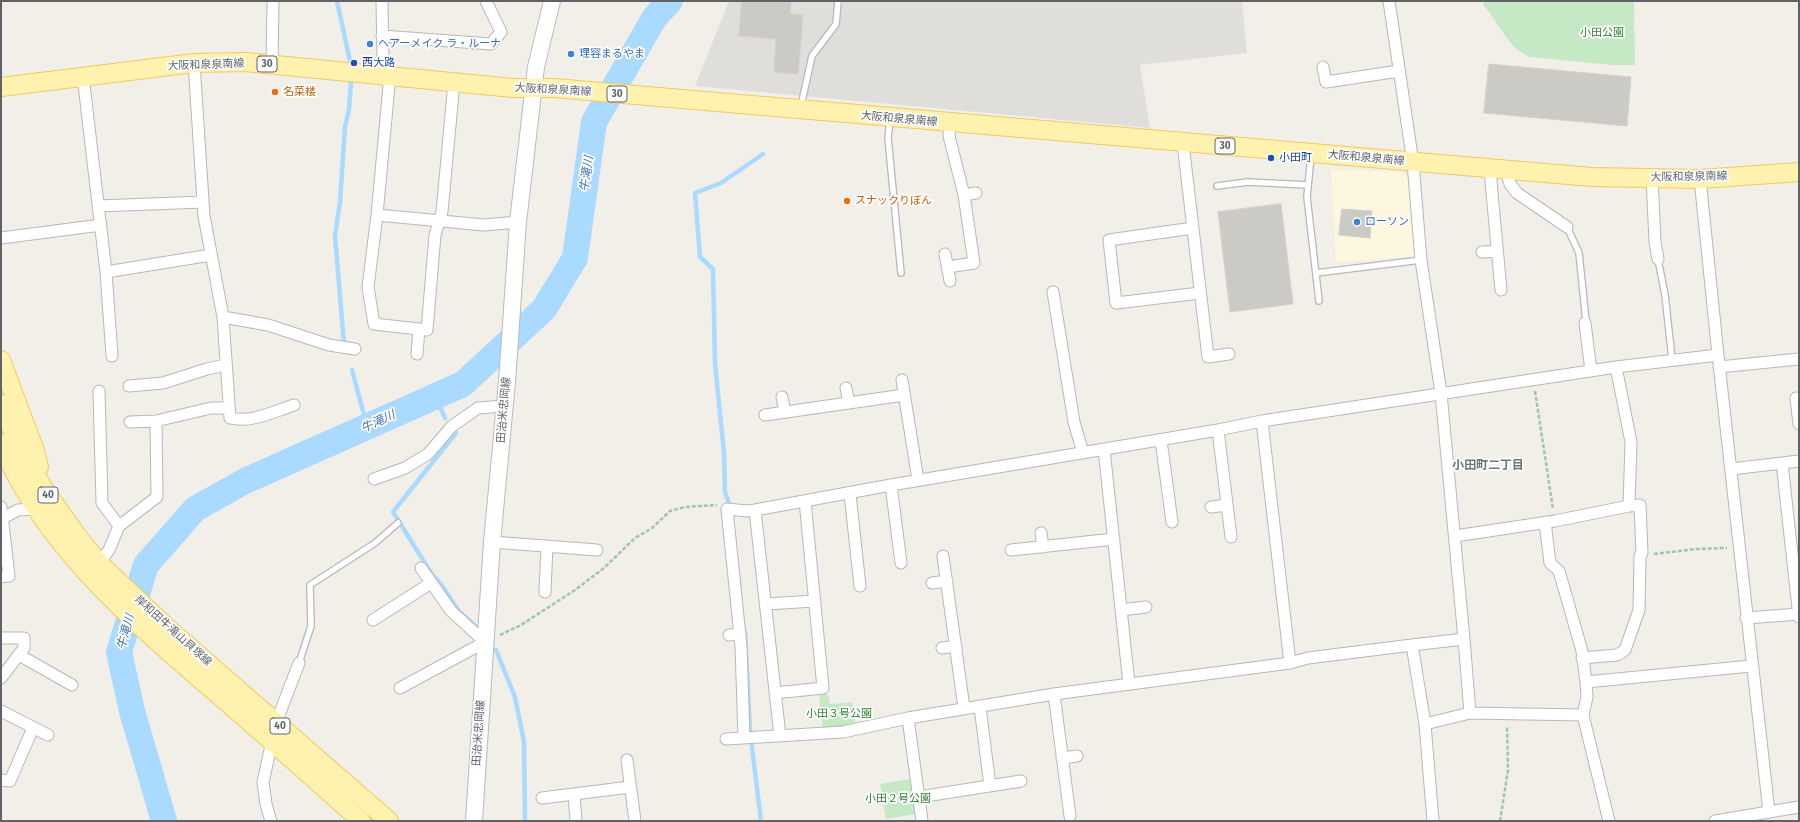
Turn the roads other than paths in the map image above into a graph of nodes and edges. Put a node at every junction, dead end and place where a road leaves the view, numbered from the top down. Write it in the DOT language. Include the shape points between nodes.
graph roads {
  1 [pos="273,1"];
  2 [pos="382,1"];
  3 [pos="486,1"];
  4 [pos="552,1"];
  5 [pos="838,1"];
  6 [pos="1389,1"];
  7 [pos="382,36"];
  8 [pos="194,63"];
  9 [pos="272,65"];
  10 [pos="1323,67"];
  11 [pos="1399,71"];
  12 [pos="387,75"];
  13 [pos="83,76"];
  14 [pos="454,82"];
  15 [pos="1,87"];
  16 [pos="533,88"];
  17 [pos="800,110"];
  18 [pos="890,118"];
  19 [pos="950,123"];
  20 [pos="1184,143"];
  21 [pos="1312,154"];
  22 [pos="1413,163"];
  23 [pos="1499,169"];
  24 [pos="1799,172"];
  25 [pos="1652,178"];
  26 [pos="1700,179"];
  27 [pos="1308,185"];
  28 [pos="1217,186"];
  29 [pos="976,193"];
  30 [pos="964,195"];
  31 [pos="203,202"];
  32 [pos="98,206"];
  33 [pos="377,215"];
  34 [pos="439,222"];
  35 [pos="518,222"];
  36 [pos="101,225"];
  37 [pos="1567,226"];
  38 [pos="1192,228"];
  39 [pos="1,238"];
  40 [pos="1497,251"];
  41 [pos="1482,252"];
  42 [pos="946,254"];
  43 [pos="211,255"];
  44 [pos="1658,259"];
  45 [pos="1421,260"];
  46 [pos="948,267"];
  47 [pos="106,272"];
  48 [pos="901,273"];
  49 [pos="1316,273"];
  50 [pos="950,281"];
  51 [pos="1501,290"];
  52 [pos="1053,292"];
  53 [pos="1200,293"];
  54 [pos="1319,301"];
  55 [pos="223,317"];
  56 [pos="1585,323"];
  57 [pos="419,329"];
  58 [pos="355,349"];
  59 [pos="417,354"];
  60 [pos="1229,354"];
  61 [pos="1718,355"];
  62 [pos="112,356"];
  63 [pos="1799,359"];
  64 [pos="1,360"];
  65 [pos="1672,360"];
  66 [pos="226,365"];
  67 [pos="1616,367"];
  68 [pos="1719,367"];
  69 [pos="1591,371"];
  70 [pos="902,380"];
  71 [pos="129,386"];
  72 [pos="846,388"];
  73 [pos="99,391"];
  74 [pos="1441,393"];
  75 [pos="904,395"];
  76 [pos="782,397"];
  77 [pos="1796,398"];
  78 [pos="849,403"];
  79 [pos="1,404"];
  80 [pos="294,405"];
  81 [pos="504,406"];
  82 [pos="229,408"];
  83 [pos="785,412"];
  84 [pos="765,415"];
  85 [pos="156,421"];
  86 [pos="1262,421"];
  87 [pos="130,422"];
  88 [pos="1799,424"];
  89 [pos="1218,430"];
  90 [pos="1161,440"];
  91 [pos="1,443"];
  92 [pos="1104,449"];
  93 [pos="1083,453"];
  94 [pos="1799,461"];
  95 [pos="1782,463"];
  96 [pos="1,468"];
  97 [pos="1731,469"];
  98 [pos="374,479"];
  99 [pos="918,480"];
  100 [pos="891,485"];
  101 [pos="850,494"];
  102 [pos="36,498"];
  103 [pos="805,501"];
  104 [pos="1227,505"];
  105 [pos="1629,506"];
  106 [pos="1211,507"];
  107 [pos="755,510"];
  108 [pos="2,512"];
  109 [pos="398,522"];
  110 [pos="1172,522"];
  111 [pos="1550,522"];
  112 [pos="119,526"];
  113 [pos="1794,530"];
  114 [pos="1041,533"];
  115 [pos="1455,536"];
  116 [pos="1231,537"];
  117 [pos="1114,538"];
  118 [pos="492,542"];
  119 [pos="547,546"];
  120 [pos="1043,547"];
  121 [pos="597,550"];
  122 [pos="1011,550"];
  123 [pos="943,556"];
  124 [pos="99,563"];
  125 [pos="901,563"];
  126 [pos="421,568"];
  127 [pos="1,577"];
  128 [pos="947,581"];
  129 [pos="431,583"];
  130 [pos="932,583"];
  131 [pos="860,586"];
  132 [pos="545,592"];
  133 [pos="1798,595"];
  134 [pos="814,601"];
  135 [pos="766,604"];
  136 [pos="1146,607"];
  137 [pos="1121,610"];
  138 [pos="1799,615"];
  139 [pos="1746,618"];
  140 [pos="373,620"];
  141 [pos="1,638"];
  142 [pos="1464,639"];
  143 [pos="485,642"];
  144 [pos="1412,645"];
  145 [pos="956,646"];
  146 [pos="942,648"];
  147 [pos="18,655"];
  148 [pos="1582,658"];
  149 [pos="299,663"];
  150 [pos="1290,663"];
  151 [pos="1752,666"];
  152 [pos="1,678"];
  153 [pos="1586,682"];
  154 [pos="1129,684"];
  155 [pos="72,685"];
  156 [pos="400,688"];
  157 [pos="775,694"];
  158 [pos="1054,694"];
  159 [pos="980,706"];
  160 [pos="964,708"];
  161 [pos="1,711"];
  162 [pos="1470,713"];
  163 [pos="1583,715"];
  164 [pos="908,718"];
  165 [pos="276,723"];
  166 [pos="1425,724"];
  167 [pos="33,728"];
  168 [pos="48,735"];
  169 [pos="780,736"];
  170 [pos="749,737"];
  171 [pos="726,739"];
  172 [pos="272,741"];
  173 [pos="1077,756"];
  174 [pos="1062,758"];
  175 [pos="627,760"];
  176 [pos="1,780"];
  177 [pos="1021,781"];
  178 [pos="990,786"];
  179 [pos="630,787"];
  180 [pos="574,794"];
  181 [pos="919,797"];
  182 [pos="542,798"];
  183 [pos="1799,807"];
  184 [pos="1769,812"];
  185 [pos="1070,816"];
  186 [pos="271,821"];
  187 [pos="361,821"];
  188 [pos="389,821"];
  189 [pos="474,821"];
  190 [pos="576,821"];
  191 [pos="634,821"];
  192 [pos="922,821"];
  193 [pos="1433,821"];
  194 [pos="1609,821"];
  195 [pos="1715,821"];
  1 -- 9 [label="street"];
  2 -- 7 [label="street"];
  3 -- 7 [label="street" via="501,32 490,44"];
  4 -- 16 [label="main road, 田治米忠岡線"];
  5 -- 17 [label="lane" via="836,24 812,56"];
  6 -- 11 [label="street"];
  7 -- 12 [label="street" via="383,64"];
  8 -- 9 [label="main road, 大阪和泉泉南線 / 30" via="245,62"];
  8 -- 13 [label="main road, 大阪和泉泉南線 / 30"];
  8 -- 31 [label="street"];
  9 -- 12 [label="main road, 大阪和泉泉南線 / 30"];
  10 -- 11 [label="street" via="1326,82"];
  11 -- 22 [label="street"];
  12 -- 14 [label="main road, 大阪和泉泉南線 / 30"];
  12 -- 33 [label="street" via="389,86"];
  13 -- 15 [label="main road, 大阪和泉泉南線 / 30"];
  13 -- 32 [label="street"];
  14 -- 16 [label="main road, 大阪和泉泉南線 / 30"];
  14 -- 34 [label="street"];
  16 -- 17 [label="main road, 大阪和泉泉南線 / 30"];
  16 -- 35 [label="main road, 田治米忠岡線"];
  17 -- 18 [label="main road, 大阪和泉泉南線 / 30"];
  18 -- 19 [label="main road, 大阪和泉泉南線 / 30"];
  18 -- 48 [label="lane" via="888,138"];
  19 -- 20 [label="main road, 大阪和泉泉南線 / 30"];
  19 -- 30 [label="street" via="949,136"];
  20 -- 21 [label="main road, 大阪和泉泉南線 / 30"];
  20 -- 38 [label="street"];
  21 -- 22 [label="main road, 大阪和泉泉南線 / 30"];
  21 -- 27 [label="lane"];
  22 -- 23 [label="main road, 大阪和泉泉南線 / 30"];
  22 -- 45 [label="street"];
  23 -- 25 [label="main road, 大阪和泉泉南線 / 30" via="1592,177"];
  23 -- 37 [label="street" via="1517,193"];
  23 -- 40 [label="street" via="1491,182"];
  24 -- 26 [label="main road, 大阪和泉泉南線 / 30"];
  25 -- 26 [label="main road, 大阪和泉泉南線 / 30"];
  25 -- 44 [label="street"];
  26 -- 61 [label="street"];
  27 -- 28 [label="lane" via="1248,182"];
  27 -- 49 [label="lane" via="1307,197"];
  29 -- 30 [label="street"];
  30 -- 46 [label="street" via="974,263"];
  31 -- 32 [label="street"];
  31 -- 43 [label="street"];
  32 -- 36 [label="street"];
  33 -- 34 [label="street"];
  33 -- 57 [label="street" via="368,287 374,324"];
  34 -- 35 [label="street" via="484,226"];
  34 -- 57 [label="street" via="435,235 427,330"];
  35 -- 81 [label="main road, 田治米忠岡線"];
  36 -- 39 [label="street"];
  36 -- 47 [label="street"];
  37 -- 56 [label="lane" via="1579,254"];
  38 -- 53 [label="street"];
  38 -- 53 [label="street" via="1109,240 1116,303"];
  40 -- 41 [label="street"];
  40 -- 51 [label="street"];
  42 -- 46 [label="street"];
  43 -- 47 [label="street"];
  43 -- 55 [label="street"];
  44 -- 65 [label="lane"];
  45 -- 49 [label="lane"];
  45 -- 74 [label="street"];
  46 -- 50 [label="street"];
  47 -- 62 [label="street"];
  49 -- 54 [label="lane"];
  52 -- 93 [label="street" via="1074,422"];
  53 -- 60 [label="street" via="1208,357"];
  55 -- 58 [label="street" via="268,325 329,345"];
  55 -- 66 [label="street"];
  56 -- 69 [label="street"];
  57 -- 59 [label="street"];
  61 -- 65 [label="street"];
  61 -- 68 [label="street"];
  63 -- 68 [label="street"];
  64 -- 102 [label="main road" via="35,451"];
  65 -- 67 [label="street"];
  66 -- 71 [label="street" via="207,368 163,383"];
  66 -- 82 [label="street"];
  67 -- 69 [label="street"];
  67 -- 105 [label="street" via="1631,442"];
  68 -- 97 [label="street"];
  69 -- 74 [label="street"];
  70 -- 75 [label="street"];
  72 -- 78 [label="street"];
  73 -- 112 [label="street" via="102,503"];
  74 -- 86 [label="street"];
  74 -- 115 [label="street"];
  75 -- 78 [label="street"];
  75 -- 99 [label="street"];
  76 -- 83 [label="street"];
  77 -- 88 [label="street"];
  78 -- 83 [label="street"];
  79 -- 102 [label="main road, 岸和田牛滝山貝塚線 / 40" via="20,448"];
  80 -- 82 [label="street" via="241,421 230,418"];
  81 -- 98 [label="street" via="478,408 452,426 428,454 405,468"];
  81 -- 118 [label="main road, 田治米忠岡線"];
  82 -- 85 [label="street" via="211,408"];
  83 -- 84 [label="street"];
  85 -- 87 [label="street"];
  85 -- 112 [label="street" via="156,497"];
  86 -- 89 [label="street"];
  86 -- 150 [label="street"];
  89 -- 90 [label="street"];
  89 -- 104 [label="street"];
  90 -- 92 [label="street"];
  90 -- 110 [label="street"];
  91 -- 102 [label="main road, 岸和田牛滝山貝塚線 / 40" via="7,458"];
  92 -- 93 [label="street"];
  92 -- 117 [label="street"];
  93 -- 99 [label="street"];
  94 -- 95 [label="street"];
  95 -- 97 [label="street"];
  95 -- 113 [label="street"];
  96 -- 102 [label="main road"];
  97 -- 139 [label="street"];
  99 -- 100 [label="street"];
  100 -- 101 [label="street"];
  100 -- 125 [label="street"];
  101 -- 103 [label="street"];
  101 -- 131 [label="street"];
  102 -- 108 [label="street" via="18,510"];
  102 -- 124 [label="main road, 岸和田牛滝山貝塚線 / 40" via="78,537"];
  102 -- 172 [label="main road, 岸和田牛滝山貝塚線 / 40" via="76,562 106,594 165,649"];
  103 -- 107 [label="street"];
  103 -- 134 [label="street"];
  104 -- 106 [label="street"];
  104 -- 116 [label="street"];
  105 -- 111 [label="street"];
  105 -- 148 [label="street" via="1640,505 1642,553 1639,610 1624,650 1618,655"];
  107 -- 135 [label="street"];
  107 -- 170 [label="street" via="730,509 735,635"];
  108 -- 127 [label="street" via="9,576"];
  109 -- 149 [label="lane" via="375,543 310,585 311,626"];
  111 -- 115 [label="street"];
  111 -- 148 [label="street" via="1550,563 1559,572"];
  112 -- 124 [label="street" via="109,550"];
  113 -- 133 [label="street"];
  114 -- 120 [label="street"];
  115 -- 142 [label="street"];
  117 -- 120 [label="street"];
  117 -- 137 [label="street"];
  118 -- 119 [label="street"];
  118 -- 143 [label="main road, 田治米忠岡線"];
  119 -- 121 [label="street"];
  119 -- 132 [label="street"];
  120 -- 122 [label="street"];
  123 -- 128 [label="street"];
  124 -- 165 [label="main road, 岸和田牛滝山貝塚線 / 40" via="171,631"];
  126 -- 129 [label="street"];
  128 -- 130 [label="street"];
  128 -- 145 [label="street"];
  129 -- 140 [label="street"];
  129 -- 143 [label="street" via="451,612"];
  133 -- 138 [label="street"];
  134 -- 135 [label="street"];
  134 -- 157 [label="street" via="823,688"];
  135 -- 157 [label="street"];
  136 -- 137 [label="street"];
  137 -- 154 [label="street"];
  138 -- 139 [label="street"];
  139 -- 151 [label="street"];
  141 -- 147 [label="street" via="24,638 24,648"];
  142 -- 144 [label="street"];
  142 -- 162 [label="street"];
  143 -- 156 [label="street"];
  143 -- 189 [label="main road, 田治米忠岡線"];
  144 -- 150 [label="street" via="1308,658"];
  144 -- 166 [label="street"];
  145 -- 146 [label="street"];
  145 -- 160 [label="street"];
  147 -- 152 [label="street"];
  147 -- 155 [label="street"];
  148 -- 153 [label="street"];
  149 -- 165 [label="street"];
  150 -- 154 [label="street"];
  151 -- 153 [label="street"];
  151 -- 184 [label="street"];
  153 -- 163 [label="street" via="1587,697"];
  154 -- 158 [label="street"];
  157 -- 169 [label="street"];
  158 -- 159 [label="street"];
  158 -- 174 [label="street"];
  159 -- 160 [label="street"];
  159 -- 178 [label="street"];
  160 -- 164 [label="street"];
  161 -- 167 [label="street"];
  162 -- 163 [label="street"];
  162 -- 166 [label="street"];
  163 -- 194 [label="street"];
  164 -- 169 [label="street" via="843,732"];
  164 -- 181 [label="street"];
  165 -- 172 [label="street"];
  165 -- 188 [label="main road, 岸和田牛滝山貝塚線 / 40"];
  166 -- 193 [label="street"];
  167 -- 168 [label="street"];
  167 -- 176 [label="street" via="10,780"];
  169 -- 170 [label="street"];
  170 -- 171 [label="street"];
  172 -- 186 [label="street" via="263,782"];
  172 -- 187 [label="main road, 岸和田牛滝山貝塚線 / 40"];
  173 -- 174 [label="street"];
  174 -- 185 [label="street"];
  175 -- 179 [label="street"];
  177 -- 178 [label="street"];
  178 -- 181 [label="street"];
  179 -- 180 [label="street"];
  179 -- 191 [label="street"];
  180 -- 182 [label="street"];
  180 -- 190 [label="street"];
  181 -- 192 [label="street"];
  183 -- 184 [label="street"];
  184 -- 195 [label="street"];
}
